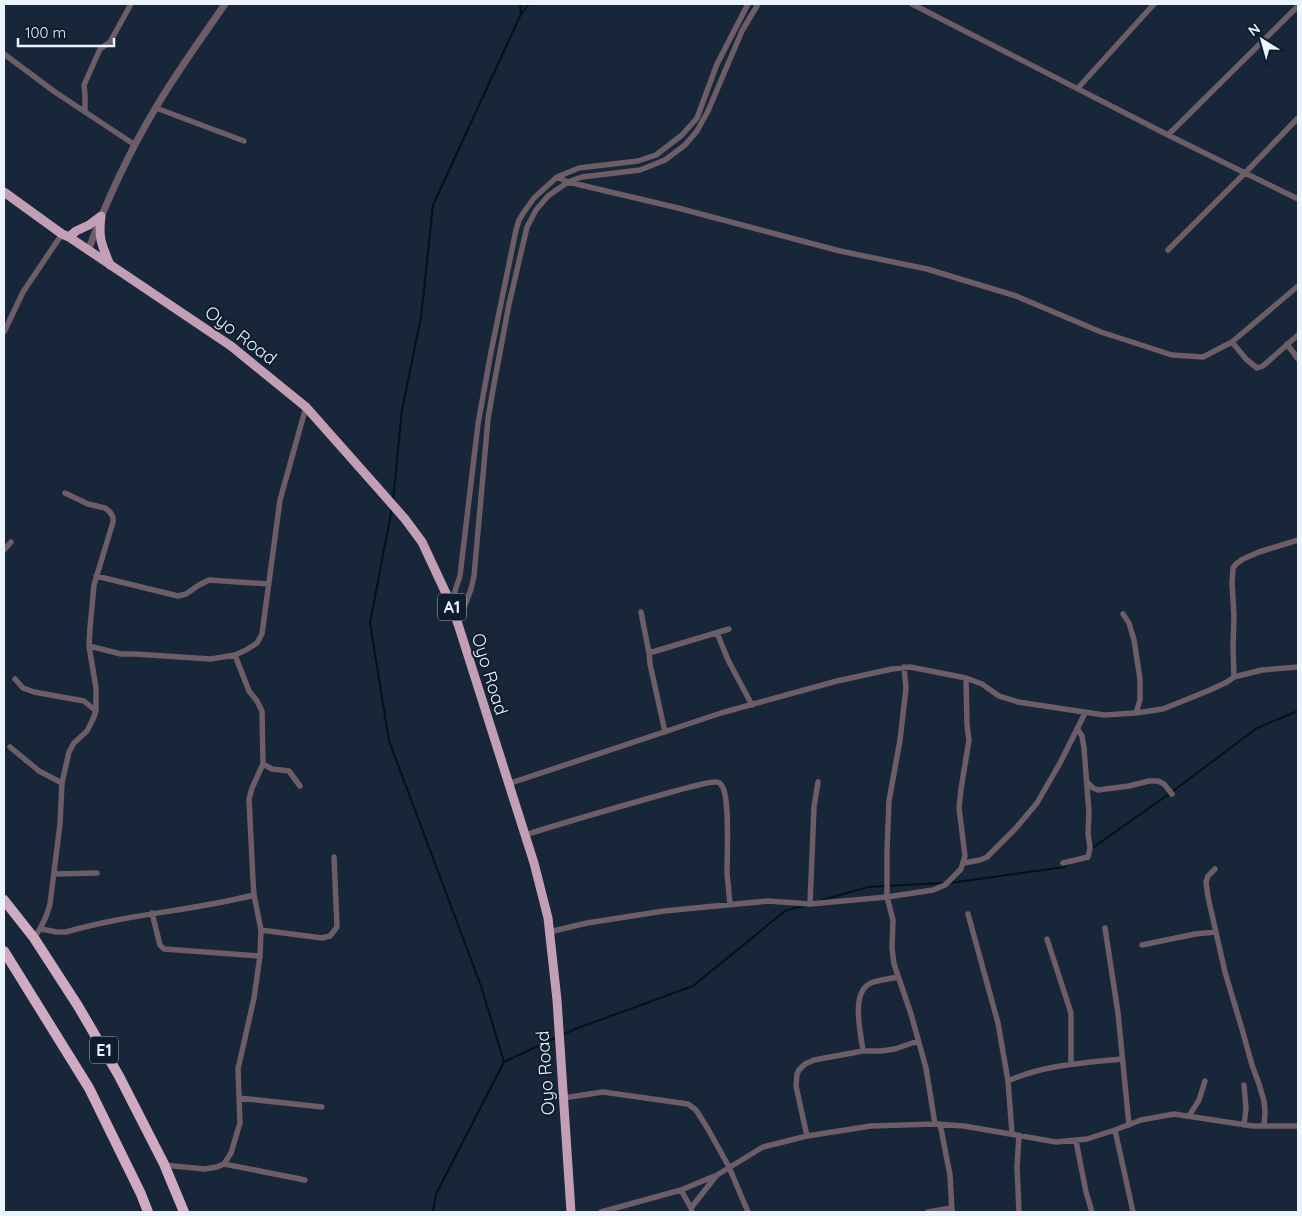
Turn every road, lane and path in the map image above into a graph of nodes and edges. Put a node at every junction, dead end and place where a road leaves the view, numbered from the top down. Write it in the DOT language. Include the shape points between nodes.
graph roads {
  1 [pos="131,4"];
  2 [pos="225,4"];
  3 [pos="748,4"];
  4 [pos="758,4"];
  5 [pos="912,4"];
  6 [pos="1154,4"];
  7 [pos="1298,6"];
  8 [pos="4,54"];
  9 [pos="1078,88"];
  10 [pos="156,108"];
  11 [pos="85,112"];
  12 [pos="1298,118"];
  13 [pos="1168,135"];
  14 [pos="244,141"];
  15 [pos="135,145"];
  16 [pos="1245,173"];
  17 [pos="556,177"];
  18 [pos="568,182"];
  19 [pos="4,192"];
  20 [pos="1298,198"];
  21 [pos="101,216"];
  22 [pos="66,236"];
  23 [pos="1168,250"];
  24 [pos="88,251"];
  25 [pos="110,265"];
  26 [pos="1297,289"];
  27 [pos="4,332"];
  28 [pos="1298,335"];
  29 [pos="1232,342"];
  30 [pos="1288,344"];
  31 [pos="1298,359"];
  32 [pos="306,407"];
  33 [pos="65,493"];
  34 [pos="1298,540"];
  35 [pos="11,542"];
  36 [pos="4,550"];
  37 [pos="96,576"];
  38 [pos="269,584"];
  39 [pos="451,604"];
  40 [pos="641,612"];
  41 [pos="1122,614"];
  42 [pos="458,624"];
  43 [pos="730,629"];
  44 [pos="717,633"];
  45 [pos="89,646"];
  46 [pos="649,653"];
  47 [pos="235,655"];
  48 [pos="904,667"];
  49 [pos="1298,667"];
  50 [pos="1234,677"];
  51 [pos="966,678"];
  52 [pos="15,679"];
  53 [pos="752,705"];
  54 [pos="96,711"];
  55 [pos="1085,713"];
  56 [pos="1136,713"];
  57 [pos="1077,728"];
  58 [pos="665,732"];
  59 [pos="10,747"];
  60 [pos="263,764"];
  61 [pos="818,782"];
  62 [pos="1087,782"];
  63 [pos="62,783"];
  64 [pos="508,784"];
  65 [pos="300,786"];
  66 [pos="1172,794"];
  67 [pos="525,835"];
  68 [pos="334,857"];
  69 [pos="964,863"];
  70 [pos="1064,863"];
  71 [pos="1215,869"];
  72 [pos="97,873"];
  73 [pos="54,874"];
  74 [pos="887,894"];
  75 [pos="254,896"];
  76 [pos="4,900"];
  77 [pos="730,904"];
  78 [pos="810,904"];
  79 [pos="152,913"];
  80 [pos="968,914"];
  81 [pos="1105,928"];
  82 [pos="261,930"];
  83 [pos="549,932"];
  84 [pos="1216,932"];
  85 [pos="37,933"];
  86 [pos="1047,939"];
  87 [pos="1142,945"];
  88 [pos="4,951"];
  89 [pos="260,956"];
  90 [pos="898,977"];
  91 [pos="918,1042"];
  92 [pos="864,1051"];
  93 [pos="1122,1059"];
  94 [pos="1071,1064"];
  95 [pos="1205,1081"];
  96 [pos="1008,1082"];
  97 [pos="1244,1084"];
  98 [pos="239,1098"];
  99 [pos="563,1098"];
  100 [pos="322,1107"];
  101 [pos="1189,1116"];
  102 [pos="938,1124"];
  103 [pos="1129,1125"];
  104 [pos="1244,1125"];
  105 [pos="1264,1126"];
  106 [pos="1298,1126"];
  107 [pos="1115,1130"];
  108 [pos="1012,1133"];
  109 [pos="1019,1135"];
  110 [pos="807,1136"];
  111 [pos="1076,1141"];
  112 [pos="164,1164"];
  113 [pos="224,1164"];
  114 [pos="729,1167"];
  115 [pos="717,1175"];
  116 [pos="305,1180"];
  117 [pos="680,1190"];
  118 [pos="691,1210"];
  119 [pos="952,1210"];
  120 [pos="148,1212"];
  121 [pos="184,1212"];
  122 [pos="572,1212"];
  123 [pos="601,1212"];
  124 [pos="748,1212"];
  125 [pos="928,1212"];
  126 [pos="1019,1212"];
  127 [pos="1092,1212"];
  128 [pos="1133,1212"];
  1 -- 11 [label="street" via="110,42 100,49 84,86"];
  2 -- 10 [label="street"];
  3 -- 17 [label="street" via="716,64 697,118 682,135 656,155 638,161 579,168"];
  4 -- 18 [label="street" via="742,30 708,111 685,145 665,160 640,170"];
  5 -- 9 [label="street"];
  6 -- 9 [label="street"];
  7 -- 13 [label="street"];
  8 -- 11 [label="street"];
  9 -- 13 [label="street"];
  10 -- 14 [label="street"];
  10 -- 15 [label="street"];
  11 -- 15 [label="street"];
  12 -- 16 [label="street"];
  13 -- 16 [label="street"];
  15 -- 21 [label="street"];
  16 -- 20 [label="street"];
  16 -- 23 [label="street"];
  17 -- 18 [label="street"];
  17 -- 39 [label="street" via="534,198 516,230 478,424 460,576"];
  18 -- 29 [label="street" via="840,251 927,269 1016,296 1102,332 1172,355 1203,357"];
  18 -- 42 [label="street" via="548,196 527,227 488,419 474,576"];
  19 -- 22 [label="highway, Oyo Road / A1"];
  21 -- 22 [label="highway"];
  21 -- 24 [label="street"];
  21 -- 25 [label="highway" via="101,242"];
  22 -- 24 [label="highway, Oyo Road / A1"];
  22 -- 27 [label="street" via="23,292"];
  24 -- 25 [label="highway, Oyo Road / A1"];
  25 -- 32 [label="highway, Oyo Road / A1" via="231,346"];
  26 -- 29 [label="street"];
  28 -- 30 [label="street"];
  29 -- 30 [label="street" via="1257,368"];
  30 -- 31 [label="street"];
  32 -- 38 [label="street" via="280,500"];
  32 -- 39 [label="highway, Oyo Road / A1" via="422,542"];
  33 -- 37 [label="street" via="105,508 113,516"];
  34 -- 50 [label="street" via="1243,559 1233,568"];
  35 -- 36 [label="street"];
  37 -- 38 [label="street" via="178,596 209,580"];
  37 -- 45 [label="street"];
  38 -- 47 [label="street" via="262,634 257,643"];
  39 -- 42 [label="highway, Oyo Road / A1"];
  40 -- 46 [label="street"];
  41 -- 56 [label="street" via="1129,623 1134,640 1140,679"];
  42 -- 64 [label="highway, Oyo Road / A1"];
  43 -- 44 [label="street"];
  44 -- 46 [label="street"];
  44 -- 53 [label="street"];
  45 -- 47 [label="street" via="121,654 210,659"];
  45 -- 54 [label="street"];
  46 -- 58 [label="street"];
  47 -- 60 [label="street" via="249,691 262,710"];
  48 -- 51 [label="street"];
  48 -- 53 [label="street"];
  48 -- 74 [label="street" via="906,688 890,801"];
  49 -- 50 [label="street" via="1262,670"];
  50 -- 56 [label="street" via="1163,709"];
  51 -- 55 [label="street" via="999,696 1018,702"];
  51 -- 69 [label="street" via="969,740 959,808"];
  52 -- 54 [label="street" via="23,688 84,701"];
  53 -- 58 [label="street"];
  54 -- 63 [label="street" via="87,731 69,752"];
  55 -- 56 [label="street"];
  55 -- 57 [label="street"];
  57 -- 62 [label="street" via="1082,736"];
  57 -- 69 [label="street" via="1037,802 1016,828 987,857"];
  58 -- 64 [label="street"];
  59 -- 63 [label="street" via="39,771"];
  60 -- 65 [label="street" via="289,771"];
  60 -- 75 [label="street" via="249,800"];
  61 -- 78 [label="street"];
  62 -- 66 [label="street" via="1098,790 1158,781"];
  62 -- 70 [label="street" via="1088,857"];
  63 -- 73 [label="street"];
  64 -- 67 [label="highway, Oyo Road / A1"];
  67 -- 77 [label="street" via="600,811 718,782 724,790 725,800"];
  67 -- 83 [label="highway, Oyo Road / A1"];
  68 -- 82 [label="street" via="337,927 330,936 322,938"];
  69 -- 74 [label="street" via="945,885 933,890"];
  71 -- 84 [label="street" via="1206,882"];
  72 -- 73 [label="street"];
  73 -- 85 [label="street" via="48,912"];
  74 -- 78 [label="street"];
  74 -- 90 [label="street" via="893,920 892,948"];
  75 -- 79 [label="street"];
  75 -- 82 [label="street"];
  76 -- 85 [label="highway, E1"];
  77 -- 78 [label="street" via="768,901"];
  77 -- 83 [label="street" via="664,911"];
  79 -- 85 [label="street" via="66,932"];
  79 -- 89 [label="street" via="160,945 164,949"];
  80 -- 96 [label="street" via="998,1023"];
  81 -- 93 [label="street"];
  82 -- 89 [label="street"];
  83 -- 99 [label="highway, Oyo Road / A1"];
  84 -- 87 [label="street"];
  84 -- 105 [label="street" via="1264,1100"];
  85 -- 112 [label="highway, E1" via="119,1076"];
  86 -- 94 [label="street" via="1070,1013"];
  88 -- 120 [label="highway, E1" via="89,1088"];
  89 -- 98 [label="street" via="238,1069"];
  90 -- 91 [label="street"];
  90 -- 92 [label="street" via="863,989 858,1010"];
  91 -- 92 [label="street" via="895,1049"];
  91 -- 102 [label="street"];
  92 -- 110 [label="street" via="814,1060 799,1070 796,1086"];
  93 -- 94 [label="street"];
  93 -- 103 [label="street"];
  94 -- 96 [label="street"];
  95 -- 101 [label="street"];
  96 -- 108 [label="street"];
  97 -- 104 [label="street"];
  98 -- 100 [label="street"];
  98 -- 113 [label="street" via="240,1123 231,1153"];
  99 -- 114 [label="street" via="603,1092 688,1104 696,1110"];
  99 -- 122 [label="highway, Oyo Road / A1"];
  101 -- 103 [label="street" via="1174,1114"];
  101 -- 104 [label="street"];
  102 -- 108 [label="street"];
  102 -- 110 [label="street" via="872,1126"];
  102 -- 119 [label="street" via="950,1175"];
  103 -- 107 [label="street"];
  104 -- 105 [label="street"];
  105 -- 106 [label="street"];
  107 -- 111 [label="street"];
  107 -- 128 [label="street"];
  108 -- 109 [label="street"];
  109 -- 111 [label="street" via="1056,1142"];
  109 -- 126 [label="street"];
  110 -- 114 [label="street" via="763,1147"];
  111 -- 127 [label="street"];
  112 -- 113 [label="street" via="204,1168"];
  112 -- 121 [label="highway, E1"];
  113 -- 116 [label="street"];
  114 -- 115 [label="street"];
  114 -- 124 [label="street"];
  115 -- 117 [label="street"];
  115 -- 118 [label="street"];
  117 -- 118 [label="street"];
  117 -- 123 [label="street"];
  119 -- 125 [label="street"];
}
